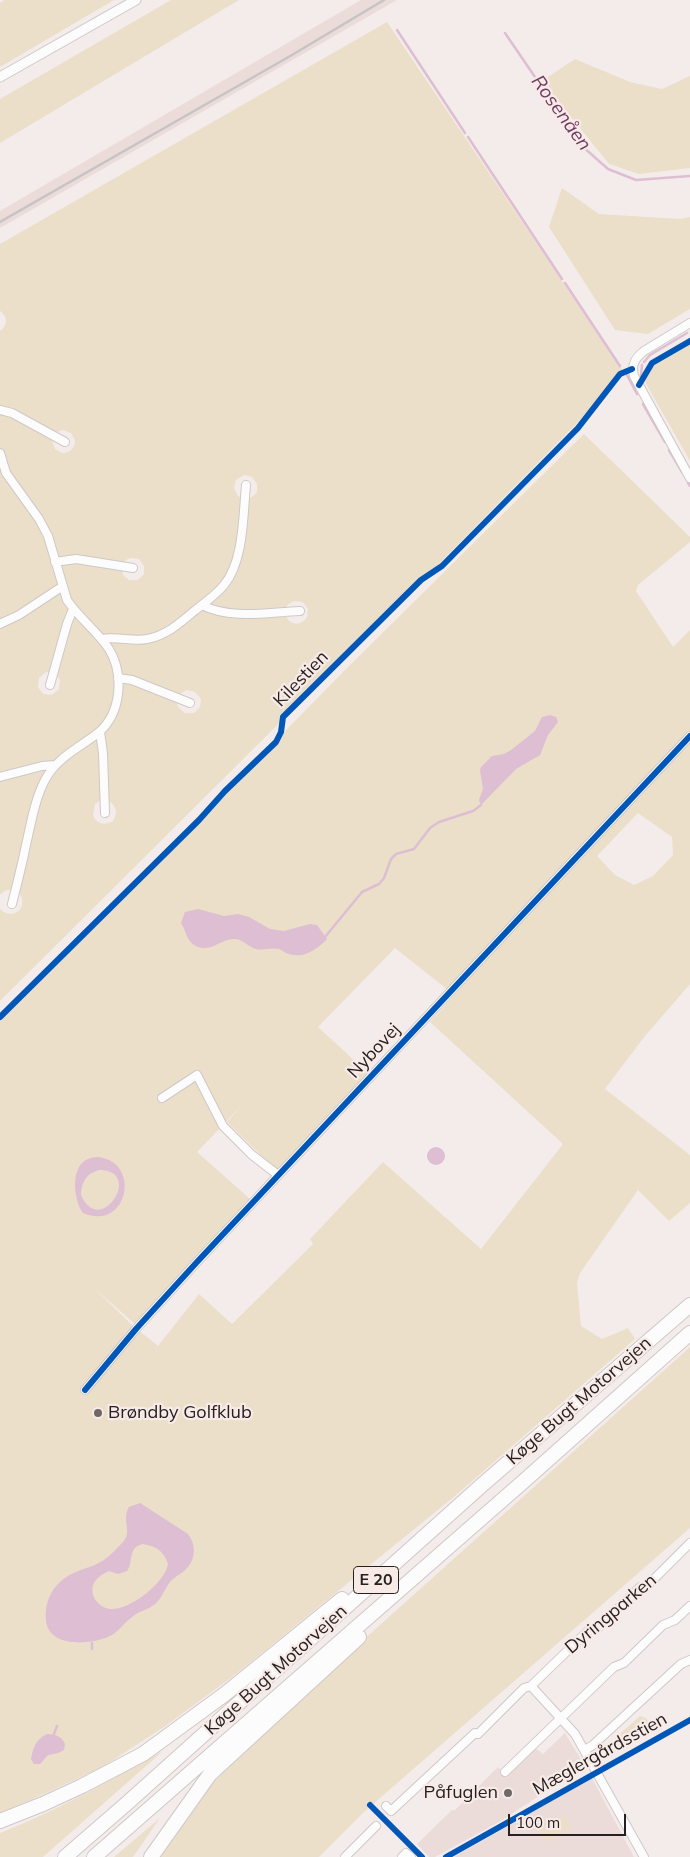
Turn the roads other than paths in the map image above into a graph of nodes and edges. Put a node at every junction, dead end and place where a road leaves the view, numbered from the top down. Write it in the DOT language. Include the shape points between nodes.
graph roads {
  1 [pos="136,0"];
  2 [pos="0,77"];
  3 [pos="690,323"];
  4 [pos="0,410"];
  5 [pos="65,442"];
  6 [pos="0,453"];
  7 [pos="3,475"];
  8 [pos="690,478"];
  9 [pos="246,485"];
  10 [pos="55,562"];
  11 [pos="133,568"];
  12 [pos="62,586"];
  13 [pos="202,605"];
  14 [pos="73,609"];
  15 [pos="300,611"];
  16 [pos="0,624"];
  17 [pos="102,640"];
  18 [pos="118,678"];
  19 [pos="50,685"];
  20 [pos="190,703"];
  21 [pos="100,732"];
  22 [pos="690,736"];
  23 [pos="54,765"];
  24 [pos="0,777"];
  25 [pos="105,813"];
  26 [pos="12,904"];
  27 [pos="162,1098"];
  28 [pos="278,1175"];
  29 [pos="690,1306"];
  30 [pos="690,1333"];
  31 [pos="85,1390"];
  32 [pos="524,1481"];
  33 [pos="482,1485"];
  34 [pos="690,1543"];
  35 [pos="690,1606"];
  36 [pos="690,1660"];
  37 [pos="531,1686"];
  38 [pos="561,1718"];
  39 [pos="585,1750"];
  40 [pos="505,1772"];
  41 [pos="386,1806"];
  42 [pos="0,1821"];
  43 [pos="376,1826"];
  44 [pos="64,1857"];
  45 [pos="94,1857"];
  46 [pos="151,1857"];
  47 [pos="346,1857"];
  48 [pos="402,1857"];
  49 [pos="411,1857"];
  50 [pos="644,1857"];
  1 -- 2 [label="street"];
  3 -- 8 [label="street" via="644,350 637,356 632,369"];
  4 -- 5 [label="street" via="12,413"];
  6 -- 7 [label="street"];
  7 -- 10 [label="street" via="39,519 48,536"];
  9 -- 13 [label="street" via="238,554 233,570 225,584"];
  10 -- 11 [label="street" via="76,559"];
  10 -- 12 [label="street"];
  12 -- 14 [label="street"];
  12 -- 16 [label="street" via="42,602"];
  13 -- 15 [label="street" via="227,614"];
  13 -- 17 [label="street" via="162,635 146,640 110,637"];
  14 -- 17 [label="street"];
  14 -- 19 [label="street"];
  17 -- 18 [label="street" via="114,659"];
  18 -- 20 [label="street" via="132,680"];
  18 -- 21 [label="street" via="116,706"];
  21 -- 23 [label="street"];
  21 -- 25 [label="street"];
  22 -- 28 [label="street, Nybovej"];
  23 -- 24 [label="street"];
  23 -- 26 [label="street" via="39,793"];
  27 -- 28 [label="street" via="198,1076 223,1126"];
  28 -- 31 [label="street, Nybovej" via="136,1329"];
  29 -- 33 [label="highway, Køge Bugt Motorvejen / E 20"];
  30 -- 32 [label="highway, Køge Bugt Motorvejen / E 20"];
  32 -- 45 [label="highway, Køge Bugt Motorvejen / E 20"];
  32 -- 46 [label="highway" via="516,1493 210,1774"];
  33 -- 42 [label="highway" via="225,1694 143,1754 82,1786"];
  33 -- 44 [label="highway, Køge Bugt Motorvejen / E 20"];
  34 -- 37 [label="street, Dyringparken" via="644,1589 640,1587 596,1630 590,1629"];
  35 -- 38 [label="street" via="663,1625 624,1663 614,1667"];
  36 -- 39 [label="street" via="681,1664"];
  37 -- 38 [label="street"];
  37 -- 41 [label="street, Dyringparken" via="524,1688 478,1734 475,1733 391,1811"];
  38 -- 39 [label="street"];
  38 -- 40 [label="street"];
  39 -- 50 [label="street"];
  43 -- 47 [label="street"];
  48 -- 49 [label="street" via="406,1853"];
}
